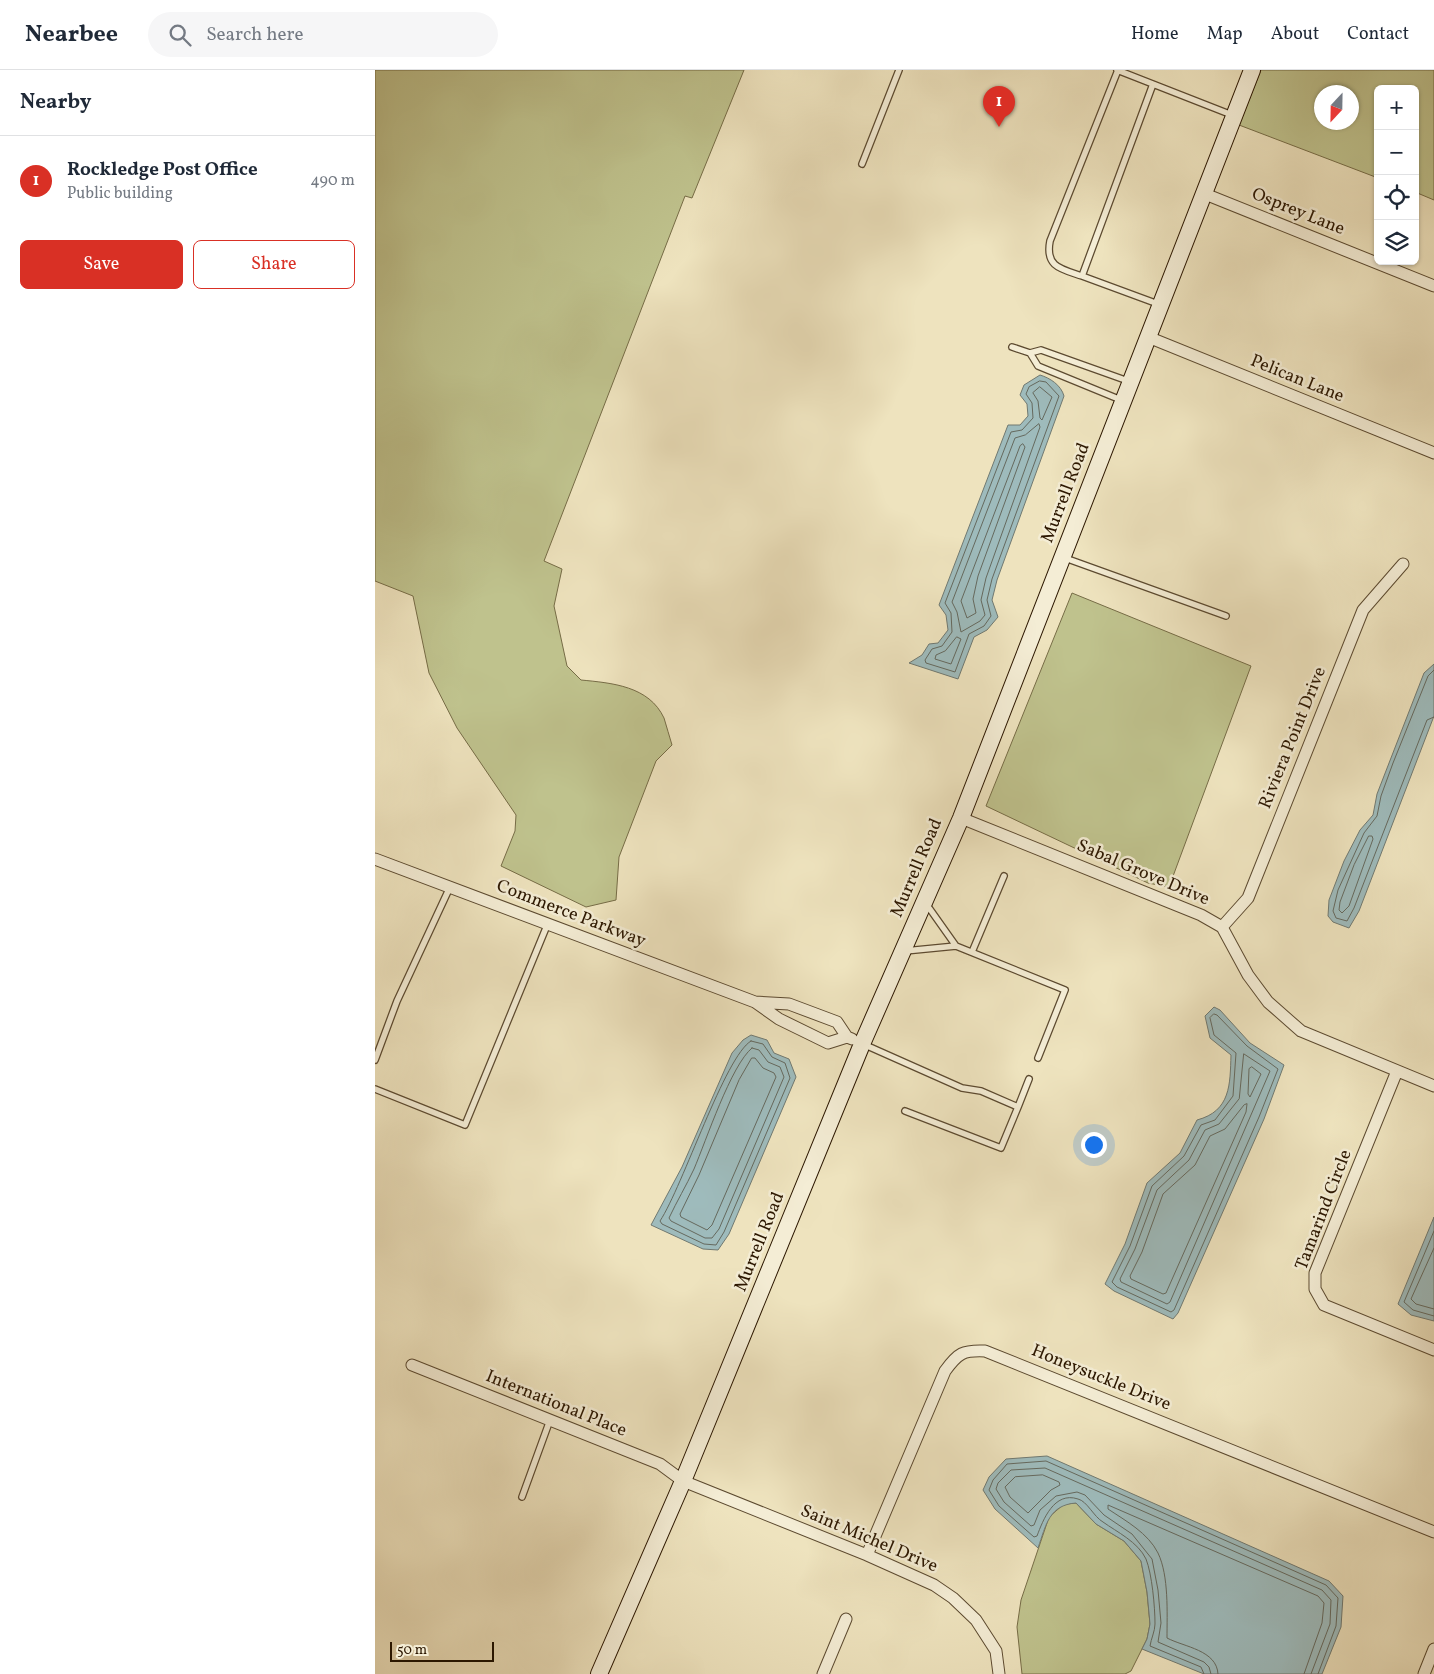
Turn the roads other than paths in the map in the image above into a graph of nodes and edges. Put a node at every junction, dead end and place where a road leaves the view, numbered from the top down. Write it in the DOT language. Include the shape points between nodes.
graph roads {
  1 [pos="899,70"];
  2 [pos="1117,70"];
  3 [pos="1251,70"];
  4 [pos="1153,84"];
  5 [pos="1234,116"];
  6 [pos="862,164"];
  7 [pos="1205,194"];
  8 [pos="1082,276"];
  9 [pos="1434,286"];
  10 [pos="1160,305"];
  11 [pos="1147,337"];
  12 [pos="1012,348"];
  13 [pos="1030,354"];
  14 [pos="1130,382"];
  15 [pos="1123,401"];
  16 [pos="1434,453"];
  17 [pos="1063,557"];
  18 [pos="1403,564"];
  19 [pos="1226,616"];
  20 [pos="961,818"];
  21 [pos="375,858"];
  22 [pos="1004,876"];
  23 [pos="450,886"];
  24 [pos="925,902"];
  25 [pos="548,923"];
  26 [pos="1221,927"];
  27 [pos="956,946"];
  28 [pos="903,952"];
  29 [pos="972,952"];
  30 [pos="755,1002"];
  31 [pos="847,1037"];
  32 [pos="863,1044"];
  33 [pos="1038,1058"];
  34 [pos="375,1060"];
  35 [pos="1397,1071"];
  36 [pos="1029,1079"];
  37 [pos="1434,1086"];
  38 [pos="375,1089"];
  39 [pos="1018,1107"];
  40 [pos="905,1111"];
  41 [pos="1434,1350"];
  42 [pos="412,1365"];
  43 [pos="550,1420"];
  44 [pos="683,1481"];
  45 [pos="522,1497"];
  46 [pos="1434,1532"];
  47 [pos="867,1555"];
  48 [pos="846,1619"];
  49 [pos="1434,1649"];
  50 [pos="599,1674"];
  51 [pos="823,1674"];
  52 [pos="999,1674"];
  53 [pos="1424,1674"];
  1 -- 6 [label="lane"];
  2 -- 4 [label="lane"];
  2 -- 8 [label="lane" via="1050,241 1048,253 1051,261"];
  3 -- 5 [label="street, Murrell Road"];
  4 -- 5 [label="lane"];
  4 -- 8 [label="lane"];
  5 -- 7 [label="street, Murrell Road"];
  7 -- 9 [label="street, Osprey Lane"];
  7 -- 10 [label="street, Murrell Road"];
  8 -- 10 [label="lane"];
  10 -- 11 [label="street, Murrell Road"];
  11 -- 14 [label="street, Murrell Road"];
  11 -- 16 [label="street, Pelican Lane"];
  12 -- 13 [label="lane"];
  13 -- 14 [label="lane" via="1041,350"];
  13 -- 15 [label="lane" via="1039,366"];
  14 -- 15 [label="street, Murrell Road"];
  15 -- 17 [label="street, Murrell Road"];
  17 -- 19 [label="lane"];
  17 -- 20 [label="street, Murrell Road"];
  18 -- 26 [label="street, Riviera Point Drive" via="1363,610 1248,898"];
  20 -- 24 [label="street, Murrell Road"];
  20 -- 26 [label="street, Sabal Grove Drive" via="1201,915"];
  21 -- 23 [label="street, Commerce Parkway"];
  22 -- 29 [label="lane"];
  23 -- 25 [label="street, Commerce Parkway"];
  23 -- 34 [label="lane" via="397,1001"];
  24 -- 27 [label="lane"];
  24 -- 28 [label="street, Murrell Road"];
  25 -- 30 [label="street, Commerce Parkway"];
  25 -- 38 [label="lane" via="465,1126"];
  26 -- 35 [label="street, Sabal Grove Drive" via="1248,975 1268,1002 1301,1031"];
  27 -- 28 [label="lane"];
  27 -- 29 [label="lane"];
  28 -- 32 [label="street, Murrell Road"];
  29 -- 33 [label="lane" via="1065,990"];
  30 -- 31 [label="street, Commerce Parkway" via="789,1004 837,1022"];
  30 -- 31 [label="street, Commerce Parkway" via="779,1019 828,1043"];
  31 -- 32 [label="street, Commerce Parkway"];
  32 -- 39 [label="lane" via="962,1088 981,1091"];
  32 -- 44 [label="street, Murrell Road"];
  35 -- 37 [label="street, Sabal Grove Drive"];
  35 -- 41 [label="street, Tamarind Circle" via="1315,1273 1315,1289 1324,1306"];
  36 -- 39 [label="lane"];
  39 -- 40 [label="lane" via="1001,1148"];
  42 -- 43 [label="street, International Place"];
  43 -- 44 [label="street, International Place" via="661,1464"];
  43 -- 45 [label="lane"];
  44 -- 47 [label="street, Saint Michel Drive"];
  44 -- 50 [label="street, Murrell Road"];
  46 -- 47 [label="street, Honeysuckle Drive" via="985,1351 970,1350 955,1356 945,1371"];
  47 -- 52 [label="street, Saint Michel Drive" via="934,1585 953,1598 976,1620 996,1651"];
  48 -- 51 [label="street"];
  49 -- 53 [label="street"];
}
